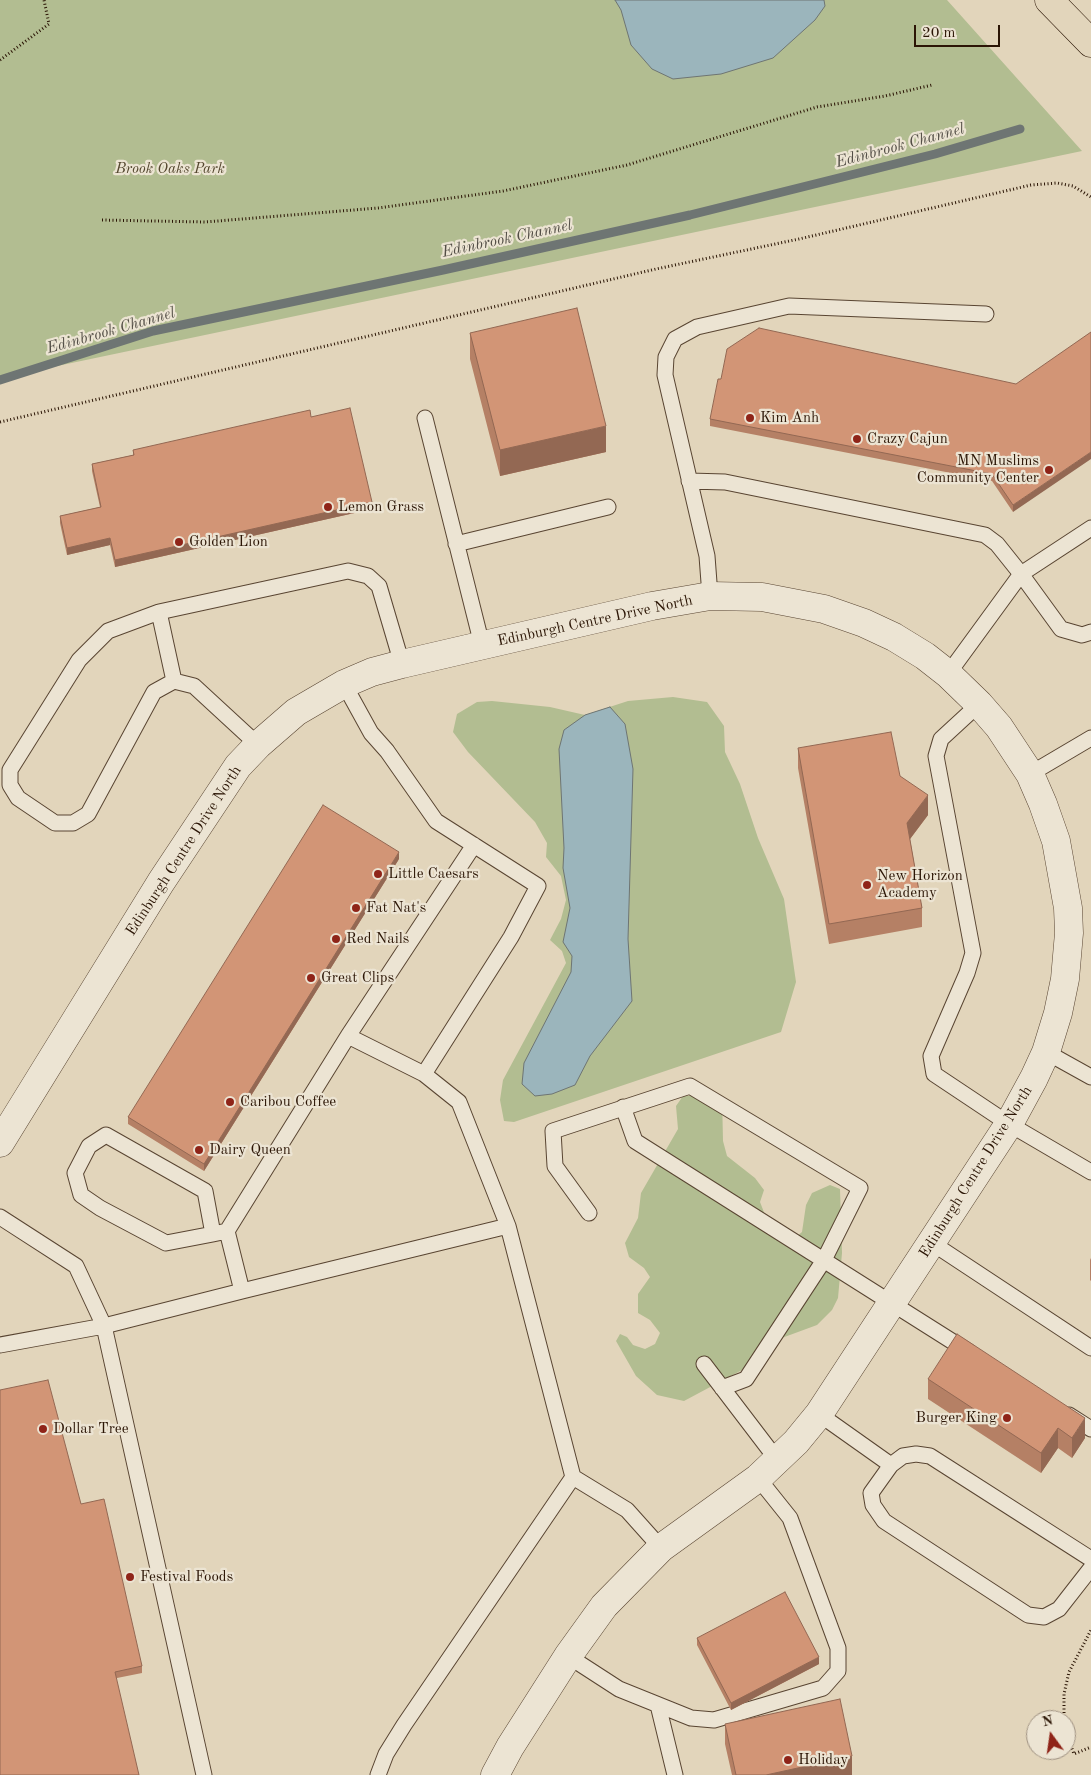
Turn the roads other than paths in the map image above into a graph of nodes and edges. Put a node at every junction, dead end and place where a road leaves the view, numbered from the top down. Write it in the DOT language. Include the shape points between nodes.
graph roads {
  1 [pos="1049,0"];
  2 [pos="1091,43"];
  3 [pos="986,314"];
  4 [pos="425,418"];
  5 [pos="689,481"];
  6 [pos="608,507"];
  7 [pos="1091,528"];
  8 [pos="456,544"];
  9 [pos="1021,574"];
  10 [pos="710,596"];
  11 [pos="159,612"];
  12 [pos="1091,632"];
  13 [pos="482,645"];
  14 [pos="402,664"];
  15 [pos="948,674"];
  16 [pos="174,681"];
  17 [pos="344,684"];
  18 [pos="979,704"];
  19 [pos="1091,738"];
  20 [pos="258,745"];
  21 [pos="1030,774"];
  22 [pos="474,845"];
  23 [pos="348,1036"];
  24 [pos="1046,1052"];
  25 [pos="424,1074"];
  26 [pos="1091,1077"];
  27 [pos="623,1107"];
  28 [pos="1009,1124"];
  29 [pos="0,1143"];
  30 [pos="1091,1172"];
  31 [pos="589,1213"];
  32 [pos="0,1217"];
  33 [pos="508,1226"];
  34 [pos="220,1232"];
  35 [pos="932,1242"];
  36 [pos="824,1260"];
  37 [pos="242,1291"];
  38 [pos="892,1303"];
  39 [pos="104,1326"];
  40 [pos="0,1345"];
  41 [pos="1091,1348"];
  42 [pos="984,1361"];
  43 [pos="704,1364"];
  44 [pos="722,1388"];
  45 [pos="1058,1408"];
  46 [pos="818,1414"];
  47 [pos="1091,1429"];
  48 [pos="778,1461"];
  49 [pos="891,1465"];
  50 [pos="573,1477"];
  51 [pos="758,1478"];
  52 [pos="661,1548"];
  53 [pos="1091,1559"];
  54 [pos="1091,1568"];
  55 [pos="568,1656"];
  56 [pos="658,1705"];
  57 [pos="204,1775"];
  58 [pos="378,1775"];
  59 [pos="495,1775"];
  60 [pos="675,1775"];
  1 -- 2 [label="highway"];
  3 -- 5 [label="lane" via="790,306 697,327 675,339 666,357 665,375"];
  4 -- 8 [label="lane"];
  5 -- 9 [label="lane" via="725,482 986,535"];
  5 -- 10 [label="lane" via="707,556"];
  6 -- 8 [label="lane"];
  7 -- 9 [label="lane"];
  8 -- 13 [label="lane"];
  9 -- 12 [label="lane" via="1060,629 1082,635"];
  9 -- 15 [label="lane"];
  10 -- 13 [label="street, Edinburgh Centre Drive North"];
  10 -- 15 [label="street, Edinburgh Centre Drive North" via="762,597 824,609 864,622 925,656"];
  11 -- 14 [label="lane" via="348,572 368,576 379,586"];
  11 -- 16 [label="lane"];
  11 -- 16 [label="lane" via="108,631 79,660 10,770 10,785 18,798 55,823 73,823 88,814 154,692"];
  13 -- 14 [label="street, Edinburgh Centre Drive North"];
  14 -- 17 [label="street, Edinburgh Centre Drive North"];
  15 -- 18 [label="street, Edinburgh Centre Drive North"];
  16 -- 20 [label="lane" via="194,686"];
  17 -- 20 [label="street, Edinburgh Centre Drive North" via="296,712"];
  17 -- 22 [label="lane" via="371,733 436,821"];
  18 -- 21 [label="street, Edinburgh Centre Drive North" via="999,727"];
  18 -- 28 [label="lane" via="941,739 936,756 973,953 932,1056 934,1074"];
  19 -- 21 [label="lane"];
  20 -- 29 [label="street, Edinburgh Centre Drive North" via="220,790"];
  21 -- 24 [label="street, Edinburgh Centre Drive North" via="1056,841 1068,908 1065,979"];
  22 -- 23 [label="lane"];
  22 -- 25 [label="lane" via="538,886 511,937"];
  23 -- 25 [label="lane"];
  23 -- 34 [label="lane"];
  24 -- 26 [label="lane"];
  24 -- 28 [label="street, Edinburgh Centre Drive North"];
  25 -- 33 [label="lane" via="459,1102"];
  27 -- 31 [label="lane" via="553,1131 555,1166"];
  27 -- 36 [label="lane" via="635,1141"];
  27 -- 36 [label="lane" via="690,1086 860,1188"];
  28 -- 30 [label="lane"];
  28 -- 35 [label="street, Edinburgh Centre Drive North"];
  32 -- 39 [label="lane" via="76,1266"];
  33 -- 37 [label="lane"];
  33 -- 50 [label="lane"];
  34 -- 34 [label="lane" via="166,1243 100,1208 81,1195 75,1173 89,1146 106,1135 205,1192"];
  34 -- 37 [label="lane"];
  35 -- 38 [label="street, Edinburgh Centre Drive North"];
  35 -- 41 [label="lane"];
  36 -- 38 [label="lane"];
  36 -- 44 [label="lane" via="746,1379"];
  37 -- 39 [label="lane"];
  38 -- 42 [label="lane"];
  38 -- 46 [label="street, Edinburgh Centre Drive North"];
  39 -- 40 [label="lane"];
  39 -- 57 [label="lane"];
  43 -- 44 [label="lane"];
  44 -- 48 [label="lane"];
  45 -- 47 [label="lane"];
  46 -- 48 [label="street, Edinburgh Centre Drive North"];
  46 -- 49 [label="lane"];
  48 -- 51 [label="street, Edinburgh Centre Drive North"];
  49 -- 53 [label="lane" via="903,1456 930,1456"];
  49 -- 54 [label="lane" via="872,1493 873,1506 884,1521 1028,1615 1044,1617 1060,1609"];
  50 -- 52 [label="lane" via="627,1510"];
  50 -- 58 [label="lane" via="404,1724"];
  51 -- 52 [label="street, Edinburgh Centre Drive North"];
  51 -- 56 [label="lane" via="790,1518 838,1648 838,1671 822,1688 714,1720 691,1718"];
  52 -- 55 [label="street, Edinburgh Centre Drive North" via="604,1606"];
  55 -- 56 [label="lane" via="619,1689"];
  55 -- 59 [label="street, Edinburgh Centre Drive North"];
  56 -- 60 [label="lane"];
}
